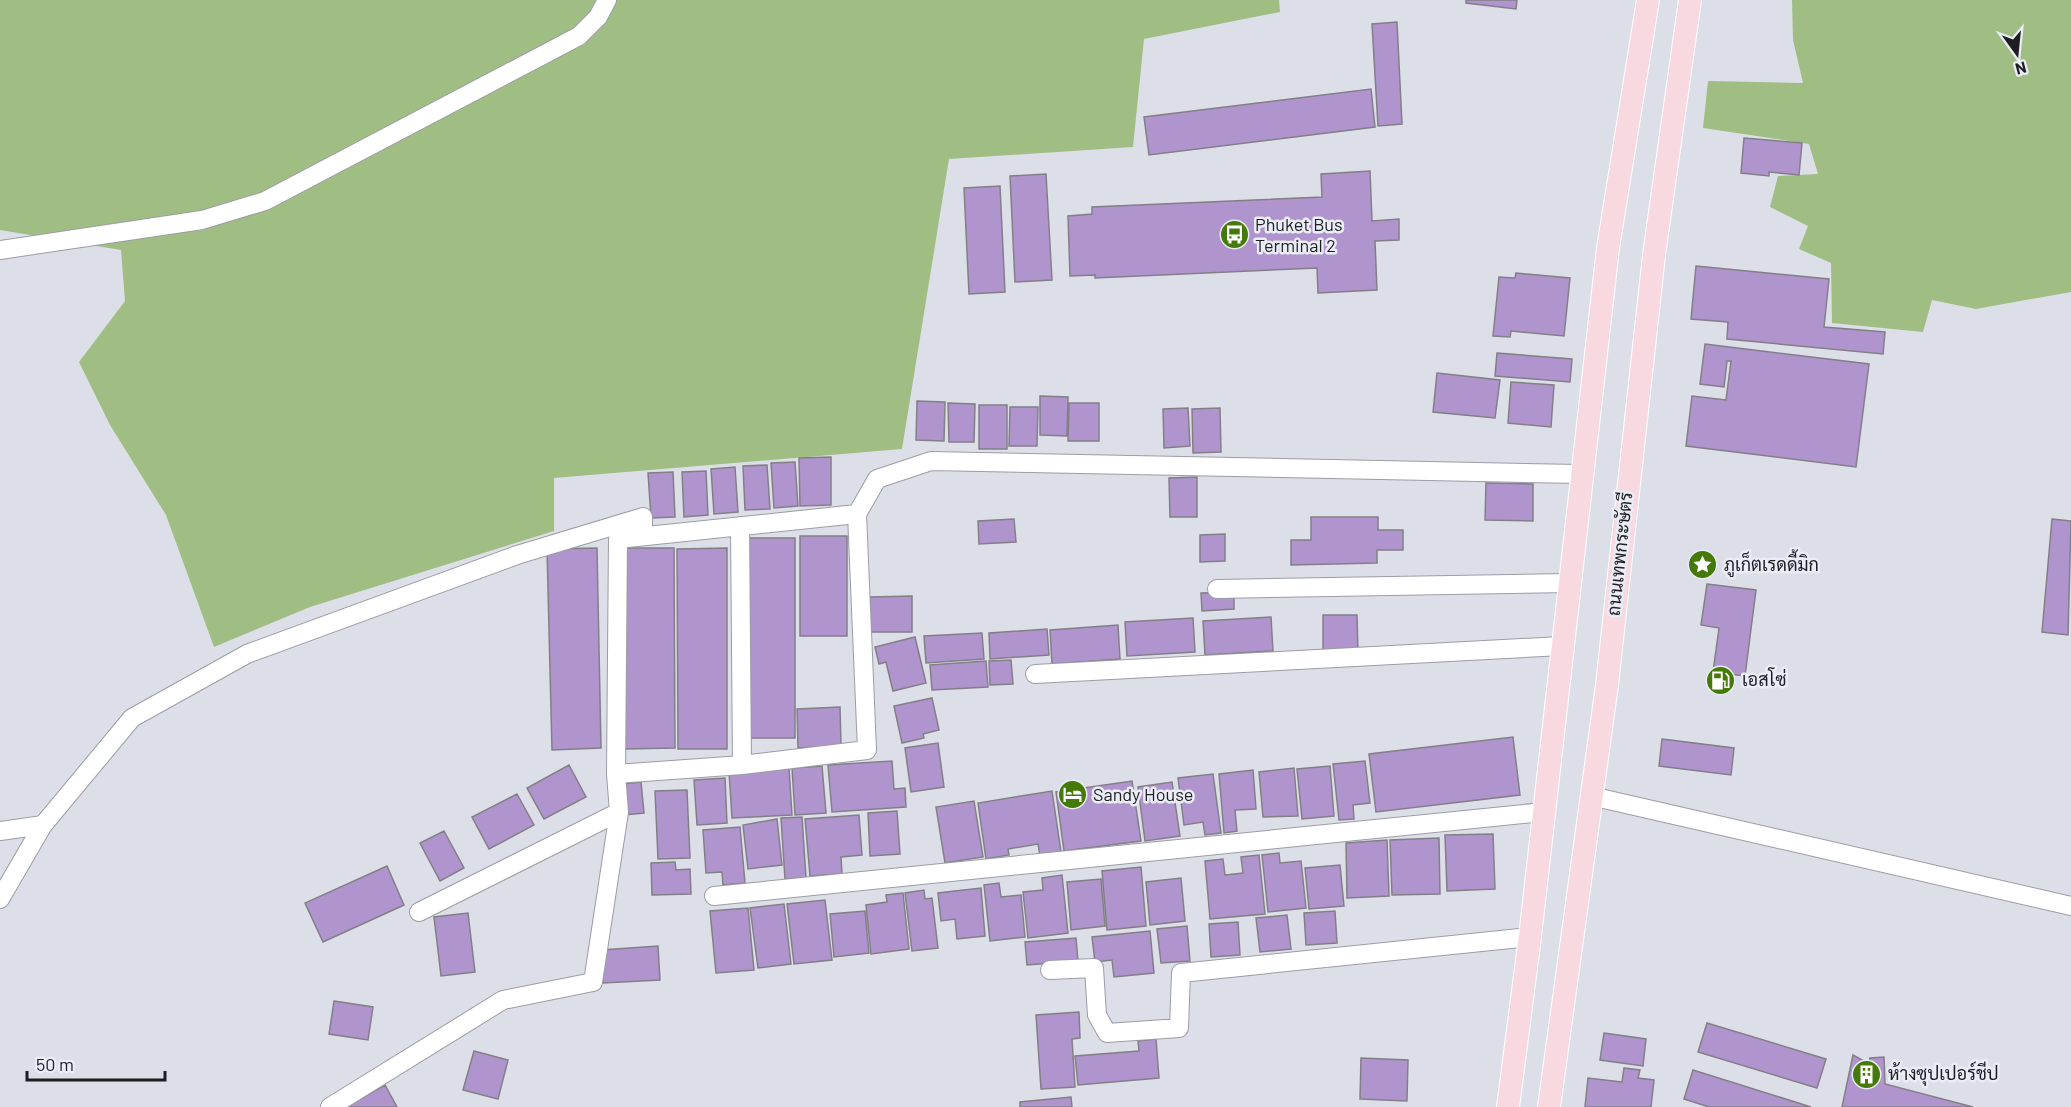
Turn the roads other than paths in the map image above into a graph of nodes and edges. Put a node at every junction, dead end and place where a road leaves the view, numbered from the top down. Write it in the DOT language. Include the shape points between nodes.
graph roads {
  1 [pos="607,0"];
  2 [pos="1648,0"];
  3 [pos="1690,0"];
  4 [pos="0,250"];
  5 [pos="1580,474"];
  6 [pos="856,514"];
  7 [pos="740,526"];
  8 [pos="643,536"];
  9 [pos="1568,583"];
  10 [pos="1217,589"];
  11 [pos="1561,646"];
  12 [pos="1035,674"];
  13 [pos="742,765"];
  14 [pos="616,774"];
  15 [pos="1591,796"];
  16 [pos="619,812"];
  17 [pos="1543,812"];
  18 [pos="44,825"];
  19 [pos="0,831"];
  20 [pos="714,896"];
  21 [pos="0,899"];
  22 [pos="2071,906"];
  23 [pos="419,912"];
  24 [pos="1530,937"];
  25 [pos="1050,970"];
  26 [pos="330,1107"];
  27 [pos="1508,1107"];
  28 [pos="1549,1107"];
  1 -- 4 [label="street" via="598,17 579,36 265,201 202,220"];
  2 -- 5 [label="main road" via="1608,248"];
  3 -- 15 [label="main road, ถนนเทพกระษัตรี" via="1654,255 1607,685"];
  5 -- 6 [label="street" via="931,461 877,479"];
  5 -- 9 [label="main road"];
  6 -- 7 [label="street"];
  6 -- 13 [label="street" via="867,750"];
  7 -- 8 [label="street"];
  7 -- 13 [label="street"];
  8 -- 14 [label="street" via="618,539"];
  8 -- 18 [label="street" via="643,517 517,555 247,654 132,718"];
  9 -- 10 [label="street"];
  9 -- 11 [label="main road"];
  11 -- 12 [label="street"];
  11 -- 17 [label="main road"];
  13 -- 14 [label="street"];
  14 -- 16 [label="street"];
  15 -- 22 [label="street"];
  15 -- 28 [label="main road, ถนนเทพกระษัตรี"];
  16 -- 23 [label="street"];
  16 -- 26 [label="street" via="593,982 503,1000"];
  17 -- 20 [label="street"];
  17 -- 24 [label="main road"];
  18 -- 19 [label="street"];
  18 -- 21 [label="street"];
  24 -- 25 [label="street" via="1181,973 1179,1028 1107,1033 1097,1015 1094,968"];
  24 -- 27 [label="main road"];
}
